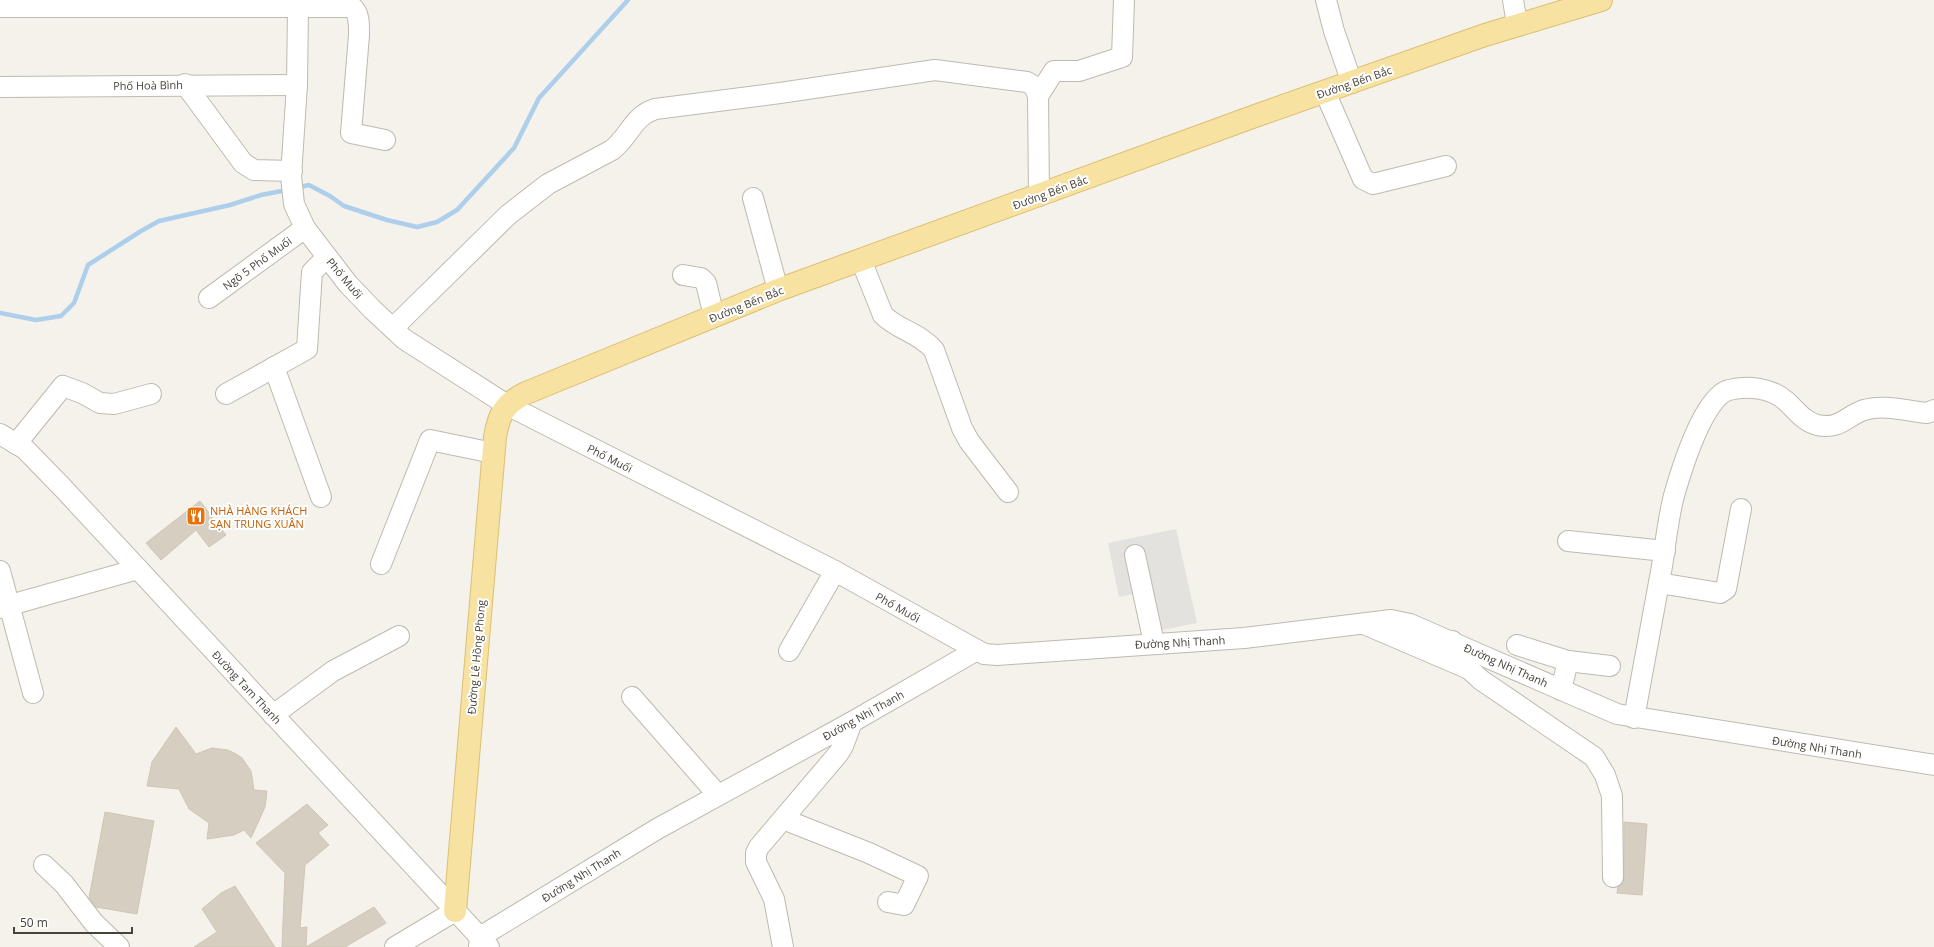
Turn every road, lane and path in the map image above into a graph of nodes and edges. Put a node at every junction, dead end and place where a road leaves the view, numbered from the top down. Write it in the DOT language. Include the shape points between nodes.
graph roads {
  1 [pos="1124,0"];
  2 [pos="1326,0"];
  3 [pos="1513,0"];
  4 [pos="1601,0"];
  5 [pos="0,7"];
  6 [pos="298,7"];
  7 [pos="1517,24"];
  8 [pos="1352,83"];
  9 [pos="185,84"];
  10 [pos="297,85"];
  11 [pos="0,87"];
  12 [pos="1325,92"];
  13 [pos="1038,96"];
  14 [pos="385,140"];
  15 [pos="1446,166"];
  16 [pos="291,174"];
  17 [pos="1039,196"];
  18 [pos="753,198"];
  19 [pos="305,228"];
  20 [pos="327,257"];
  21 [pos="861,260"];
  22 [pos="683,275"];
  23 [pos="778,290"];
  24 [pos="209,298"];
  25 [pos="714,316"];
  26 [pos="393,328"];
  27 [pos="274,367"];
  28 [pos="151,394"];
  29 [pos="226,394"];
  30 [pos="507,405"];
  31 [pos="1934,410"];
  32 [pos="8,439"];
  33 [pos="494,453"];
  34 [pos="1008,492"];
  35 [pos="321,497"];
  36 [pos="1741,509"];
  37 [pos="1568,541"];
  38 [pos="1665,551"];
  39 [pos="1135,555"];
  40 [pos="381,564"];
  41 [pos="138,569"];
  42 [pos="0,571"];
  43 [pos="835,571"];
  44 [pos="1659,583"];
  45 [pos="5,607"];
  46 [pos="1362,623"];
  47 [pos="399,636"];
  48 [pos="1452,641"];
  49 [pos="1154,643"];
  50 [pos="1517,645"];
  51 [pos="977,650"];
  52 [pos="789,651"];
  53 [pos="1568,661"];
  54 [pos="1610,666"];
  55 [pos="1469,669"];
  56 [pos="1561,690"];
  57 [pos="33,693"];
  58 [pos="632,697"];
  59 [pos="273,715"];
  60 [pos="1634,718"];
  61 [pos="852,722"];
  62 [pos="1934,765"];
  63 [pos="717,794"];
  64 [pos="782,819"];
  65 [pos="44,865"];
  66 [pos="1613,877"];
  67 [pos="888,902"];
  68 [pos="455,911"];
  69 [pos="483,944"];
  70 [pos="118,947"];
  71 [pos="395,947"];
  72 [pos="783,947"];
  1 -- 13 [label="street" via="1122,57 1079,71 1054,71"];
  2 -- 8 [label="street"];
  3 -- 7 [label="street"];
  4 -- 7 [label="main road, Đường Bến Bắc"];
  5 -- 6 [label="street"];
  6 -- 10 [label="street"];
  6 -- 14 [label="street" via="352,7 356,10 359,35 351,133"];
  7 -- 8 [label="main road, Đường Bến Bắc"];
  8 -- 12 [label="main road, Đường Bến Bắc"];
  9 -- 10 [label="street, Phố Hoà Bình"];
  9 -- 11 [label="street, Phố Hoà Bình"];
  9 -- 16 [label="street" via="244,163 254,170"];
  10 -- 16 [label="street"];
  12 -- 15 [label="street" via="1363,179 1373,184"];
  12 -- 17 [label="main road, Đường Bến Bắc"];
  13 -- 17 [label="street"];
  13 -- 26 [label="street" via="1034,86 1027,82 935,70 655,109 639,117 620,144 612,150 548,184 508,215"];
  16 -- 19 [label="street, Phố Muối" via="294,204"];
  17 -- 21 [label="main road, Đường Bến Bắc"];
  18 -- 23 [label="street"];
  19 -- 20 [label="street, Phố Muối"];
  19 -- 24 [label="street, Ngõ 5 Phố Muối"];
  20 -- 26 [label="street, Phố Muối" via="348,284"];
  20 -- 27 [label="street" via="312,272 307,349"];
  21 -- 23 [label="main road, Đường Bến Bắc"];
  21 -- 34 [label="street" via="883,315 889,321 917,335 934,350 962,428"];
  22 -- 25 [label="street" via="700,278 706,283"];
  23 -- 25 [label="main road, Đường Bến Bắc"];
  25 -- 30 [label="main road, Đường Bến Bắc" via="526,393"];
  26 -- 30 [label="street, Phố Muối" via="404,339"];
  27 -- 29 [label="street"];
  27 -- 35 [label="street"];
  28 -- 32 [label="street" via="114,404 100,403 64,386"];
  30 -- 33 [label="main road, Đường Lê Hồng Phong" via="497,425"];
  30 -- 43 [label="street, Phố Muối"];
  31 -- 38 [label="street" via="1927,413 1877,408 1864,410 1837,424 1824,426 1803,418 1786,400 1774,392 1728,390 1718,396 1710,406 1691,443 1675,493"];
  32 -- 41 [label="street, Đường Tam Thanh" via="24,449"];
  33 -- 40 [label="street" via="430,440"];
  33 -- 68 [label="main road, Đường Lê Hồng Phong"];
  36 -- 44 [label="street" via="1724,592"];
  37 -- 38 [label="street"];
  38 -- 44 [label="street"];
  39 -- 49 [label="street"];
  41 -- 45 [label="street"];
  41 -- 59 [label="street, Đường Tam Thanh"];
  42 -- 45 [label="street"];
  43 -- 51 [label="street, Phố Muối"];
  43 -- 52 [label="street"];
  44 -- 60 [label="street"];
  45 -- 57 [label="street"];
  46 -- 48 [label="street, Đường Nhị Thanh" via="1391,620 1410,624"];
  46 -- 49 [label="street, Đường Nhị Thanh" via="1244,638"];
  46 -- 55 [label="street"];
  47 -- 59 [label="street" via="333,670"];
  48 -- 55 [label="street"];
  48 -- 56 [label="street, Đường Nhị Thanh"];
  49 -- 51 [label="street, Đường Nhị Thanh" via="998,655 984,654"];
  50 -- 53 [label="street"];
  51 -- 61 [label="street, Đường Nhị Thanh"];
  53 -- 54 [label="street"];
  53 -- 56 [label="street"];
  55 -- 66 [label="street" via="1481,680 1594,757 1605,775 1612,796"];
  56 -- 60 [label="street, Đường Nhị Thanh" via="1617,714"];
  58 -- 63 [label="street"];
  59 -- 68 [label="street, Đường Tam Thanh"];
  60 -- 62 [label="street, Đường Nhị Thanh"];
  61 -- 63 [label="street, Đường Nhị Thanh"];
  61 -- 64 [label="street" via="838,754"];
  63 -- 69 [label="street, Đường Nhị Thanh" via="657,829"];
  64 -- 67 [label="street" via="869,853 918,876 904,905"];
  64 -- 72 [label="street" via="756,853 756,862 774,899"];
  65 -- 70 [label="street" via="64,884 94,923"];
  68 -- 69 [label="street, Đường Tam Thanh"];
  68 -- 71 [label="street"];
}
